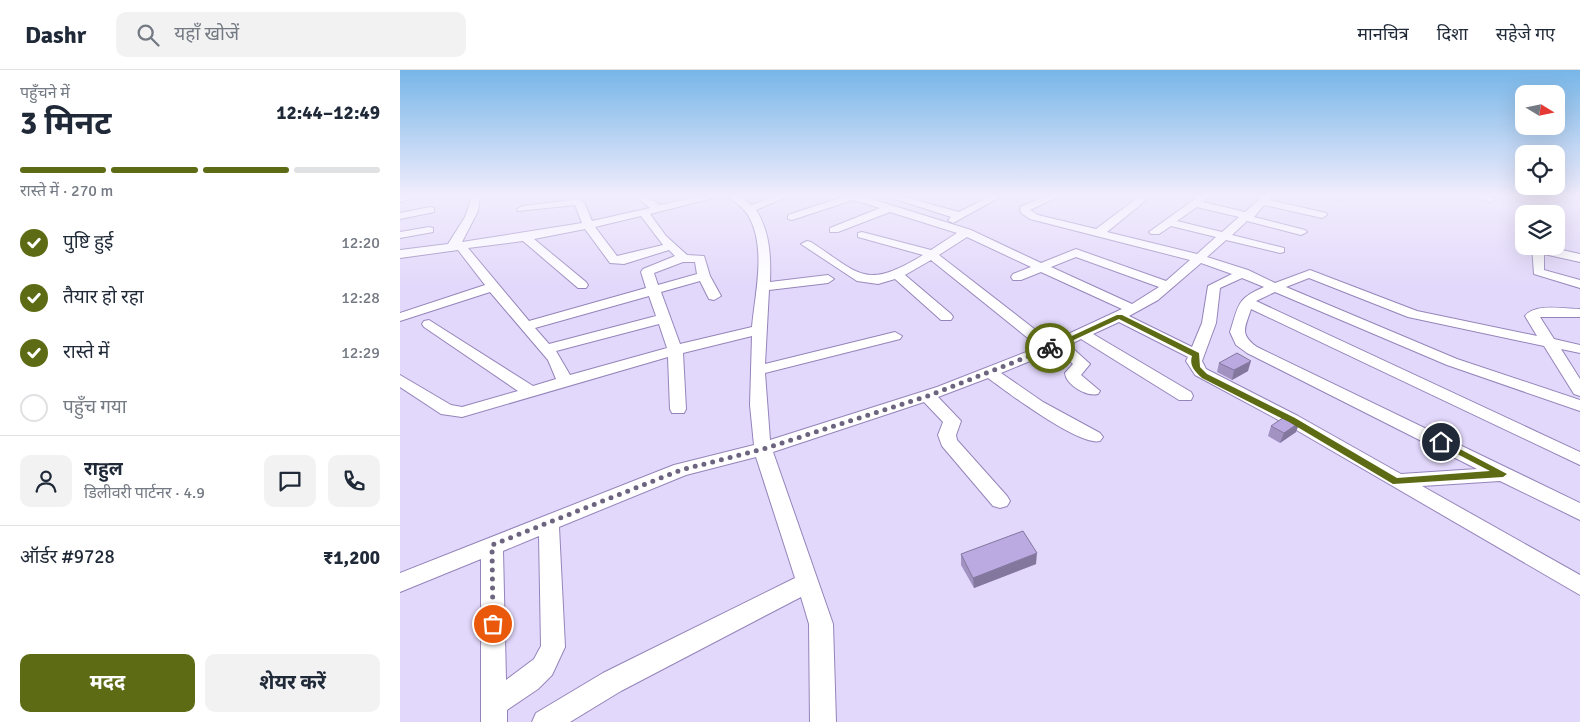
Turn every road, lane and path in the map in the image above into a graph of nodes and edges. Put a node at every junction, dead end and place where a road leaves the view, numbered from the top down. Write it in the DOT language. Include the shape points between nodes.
graph roads {
  1 [pos="466,226"];
  2 [pos="581,226"];
  3 [pos="589,226"];
  4 [pos="653,226"];
  5 [pos="757,226"];
  6 [pos="843,226"];
  7 [pos="945,226"];
  8 [pos="1077,226"];
  9 [pos="1107,226"];
  10 [pos="1163,226"];
  11 [pos="1187,226"];
  12 [pos="1237,226"];
  13 [pos="1281,226"];
  14 [pos="428,230"];
  15 [pos="834,230"];
  16 [pos="967,232"];
  17 [pos="1100,232"];
  18 [pos="1155,232"];
  19 [pos="1301,232"];
  20 [pos="400,235"];
  21 [pos="862,235"];
  22 [pos="1226,236"];
  23 [pos="525,237"];
  24 [pos="807,244"];
  25 [pos="456,246"];
  26 [pos="672,246"];
  27 [pos="1280,250"];
  28 [pos="400,254"];
  29 [pos="931,254"];
  30 [pos="1565,254"];
  31 [pos="1538,255"];
  32 [pos="1200,257"];
  33 [pos="681,258"];
  34 [pos="1580,258"];
  35 [pos="1042,267"];
  36 [pos="1244,273"];
  37 [pos="897,274"];
  38 [pos="704,276"];
  39 [pos="1017,277"];
  40 [pos="828,279"];
  41 [pos="1580,284"];
  42 [pos="582,286"];
  43 [pos="1168,286"];
  44 [pos="493,287"];
  45 [pos="764,287"];
  46 [pos="1277,288"];
  47 [pos="653,290"];
  48 [pos="714,296"];
  49 [pos="1246,302"];
  50 [pos="1133,309"];
  51 [pos="1580,313"];
  52 [pos="946,316"];
  53 [pos="400,317"];
  54 [pos="1119,317"];
  55 [pos="664,318"];
  56 [pos="429,324"];
  57 [pos="527,326"];
  58 [pos="759,330"];
  59 [pos="1083,334"];
  60 [pos="894,336"];
  61 [pos="1549,342"];
  62 [pos="1054,346"];
  63 [pos="546,349"];
  64 [pos="1580,349"];
  65 [pos="675,350"];
  66 [pos="1196,355"];
  67 [pos="759,370"];
  68 [pos="990,372"];
  69 [pos="400,380"];
  70 [pos="566,383"];
  71 [pos="1092,391"];
  72 [pos="1580,391"];
  73 [pos="532,393"];
  74 [pos="928,396"];
  75 [pos="1185,396"];
  76 [pos="1580,406"];
  77 [pos="678,408"];
  78 [pos="1094,437"];
  79 [pos="763,449"];
  80 [pos="1580,459"];
  81 [pos="1503,474"];
  82 [pos="1396,481"];
  83 [pos="1000,501"];
  84 [pos="1580,512"];
  85 [pos="549,522"];
  86 [pos="492,545"];
  87 [pos="806,582"];
  88 [pos="400,583"];
  89 [pos="1580,586"];
  90 [pos="493,713"];
  91 [pos="545,722"];
  92 [pos="823,722"];
  1 -- 25 [label="street"];
  2 -- 23 [label="street"];
  3 -- 26 [label="street" via="614,260"];
  4 -- 26 [label="street"];
  5 -- 45 [label="street" via="761,236"];
  6 -- 15 [label="street"];
  7 -- 16 [label="street"];
  8 -- 17 [label="street"];
  9 -- 17 [label="street"];
  10 -- 18 [label="street"];
  11 -- 22 [label="street"];
  12 -- 22 [label="street"];
  13 -- 19 [label="street"];
  14 -- 20 [label="street"];
  16 -- 29 [label="street"];
  16 -- 35 [label="street"];
  17 -- 32 [label="street"];
  21 -- 29 [label="street"];
  22 -- 27 [label="street"];
  22 -- 32 [label="street"];
  23 -- 25 [label="street"];
  23 -- 42 [label="street"];
  24 -- 37 [label="street" via="863,279 882,280"];
  25 -- 28 [label="street"];
  25 -- 44 [label="street"];
  26 -- 33 [label="street"];
  29 -- 37 [label="street"];
  29 -- 62 [label="street"];
  30 -- 34 [label="street"];
  31 -- 41 [label="street" via="1538,271 1542,274"];
  32 -- 36 [label="street"];
  32 -- 43 [label="street"];
  33 -- 38 [label="street" via="700,259"];
  33 -- 47 [label="street" via="647,272"];
  35 -- 39 [label="street"];
  35 -- 43 [label="street" via="1077,253"];
  35 -- 50 [label="street"];
  36 -- 46 [label="street"];
  36 -- 66 [label="street" via="1214,286 1209,323"];
  37 -- 52 [label="street"];
  38 -- 47 [label="street"];
  38 -- 48 [label="street"];
  40 -- 45 [label="street"];
  43 -- 50 [label="street"];
  44 -- 53 [label="street"];
  44 -- 57 [label="street"];
  45 -- 58 [label="street"];
  46 -- 49 [label="street"];
  46 -- 61 [label="street" via="1310,274 1419,316"];
  46 -- 76 [label="street" via="1452,362"];
  47 -- 55 [label="street"];
  47 -- 57 [label="street"];
  49 -- 80 [label="street"];
  49 -- 81 [label="street" via="1236,332 1245,346"];
  50 -- 54 [label="street"];
  51 -- 61 [label="street" via="1532,314"];
  54 -- 59 [label="street"];
  54 -- 66 [label="street"];
  55 -- 63 [label="street"];
  55 -- 65 [label="street"];
  56 -- 73 [label="street"];
  57 -- 63 [label="street"];
  58 -- 65 [label="street"];
  58 -- 67 [label="street"];
  59 -- 62 [label="street"];
  59 -- 75 [label="street"];
  60 -- 67 [label="street"];
  61 -- 64 [label="street"];
  61 -- 72 [label="street"];
  62 -- 68 [label="street"];
  62 -- 71 [label="street" via="1082,364 1073,377"];
  63 -- 70 [label="street" via="555,359"];
  65 -- 70 [label="street"];
  65 -- 77 [label="street"];
  66 -- 82 [label="street" via="1196,368 1204,376 1292,420"];
  67 -- 79 [label="street" via="759,427"];
  68 -- 74 [label="street"];
  68 -- 78 [label="street" via="1037,406"];
  69 -- 73 [label="street" via="455,412"];
  70 -- 73 [label="street"];
  74 -- 79 [label="street"];
  74 -- 83 [label="street" via="952,421 948,442"];
  79 -- 85 [label="street" via="681,470"];
  79 -- 87 [label="street"];
  81 -- 82 [label="street"];
  81 -- 84 [label="street"];
  82 -- 89 [label="street"];
  85 -- 86 [label="street"];
  85 -- 90 [label="street" via="553,647 543,667"];
  86 -- 88 [label="street"];
  86 -- 90 [label="street"];
  87 -- 91 [label="street" via="612,682"];
  87 -- 92 [label="street" via="822,624"];
}
